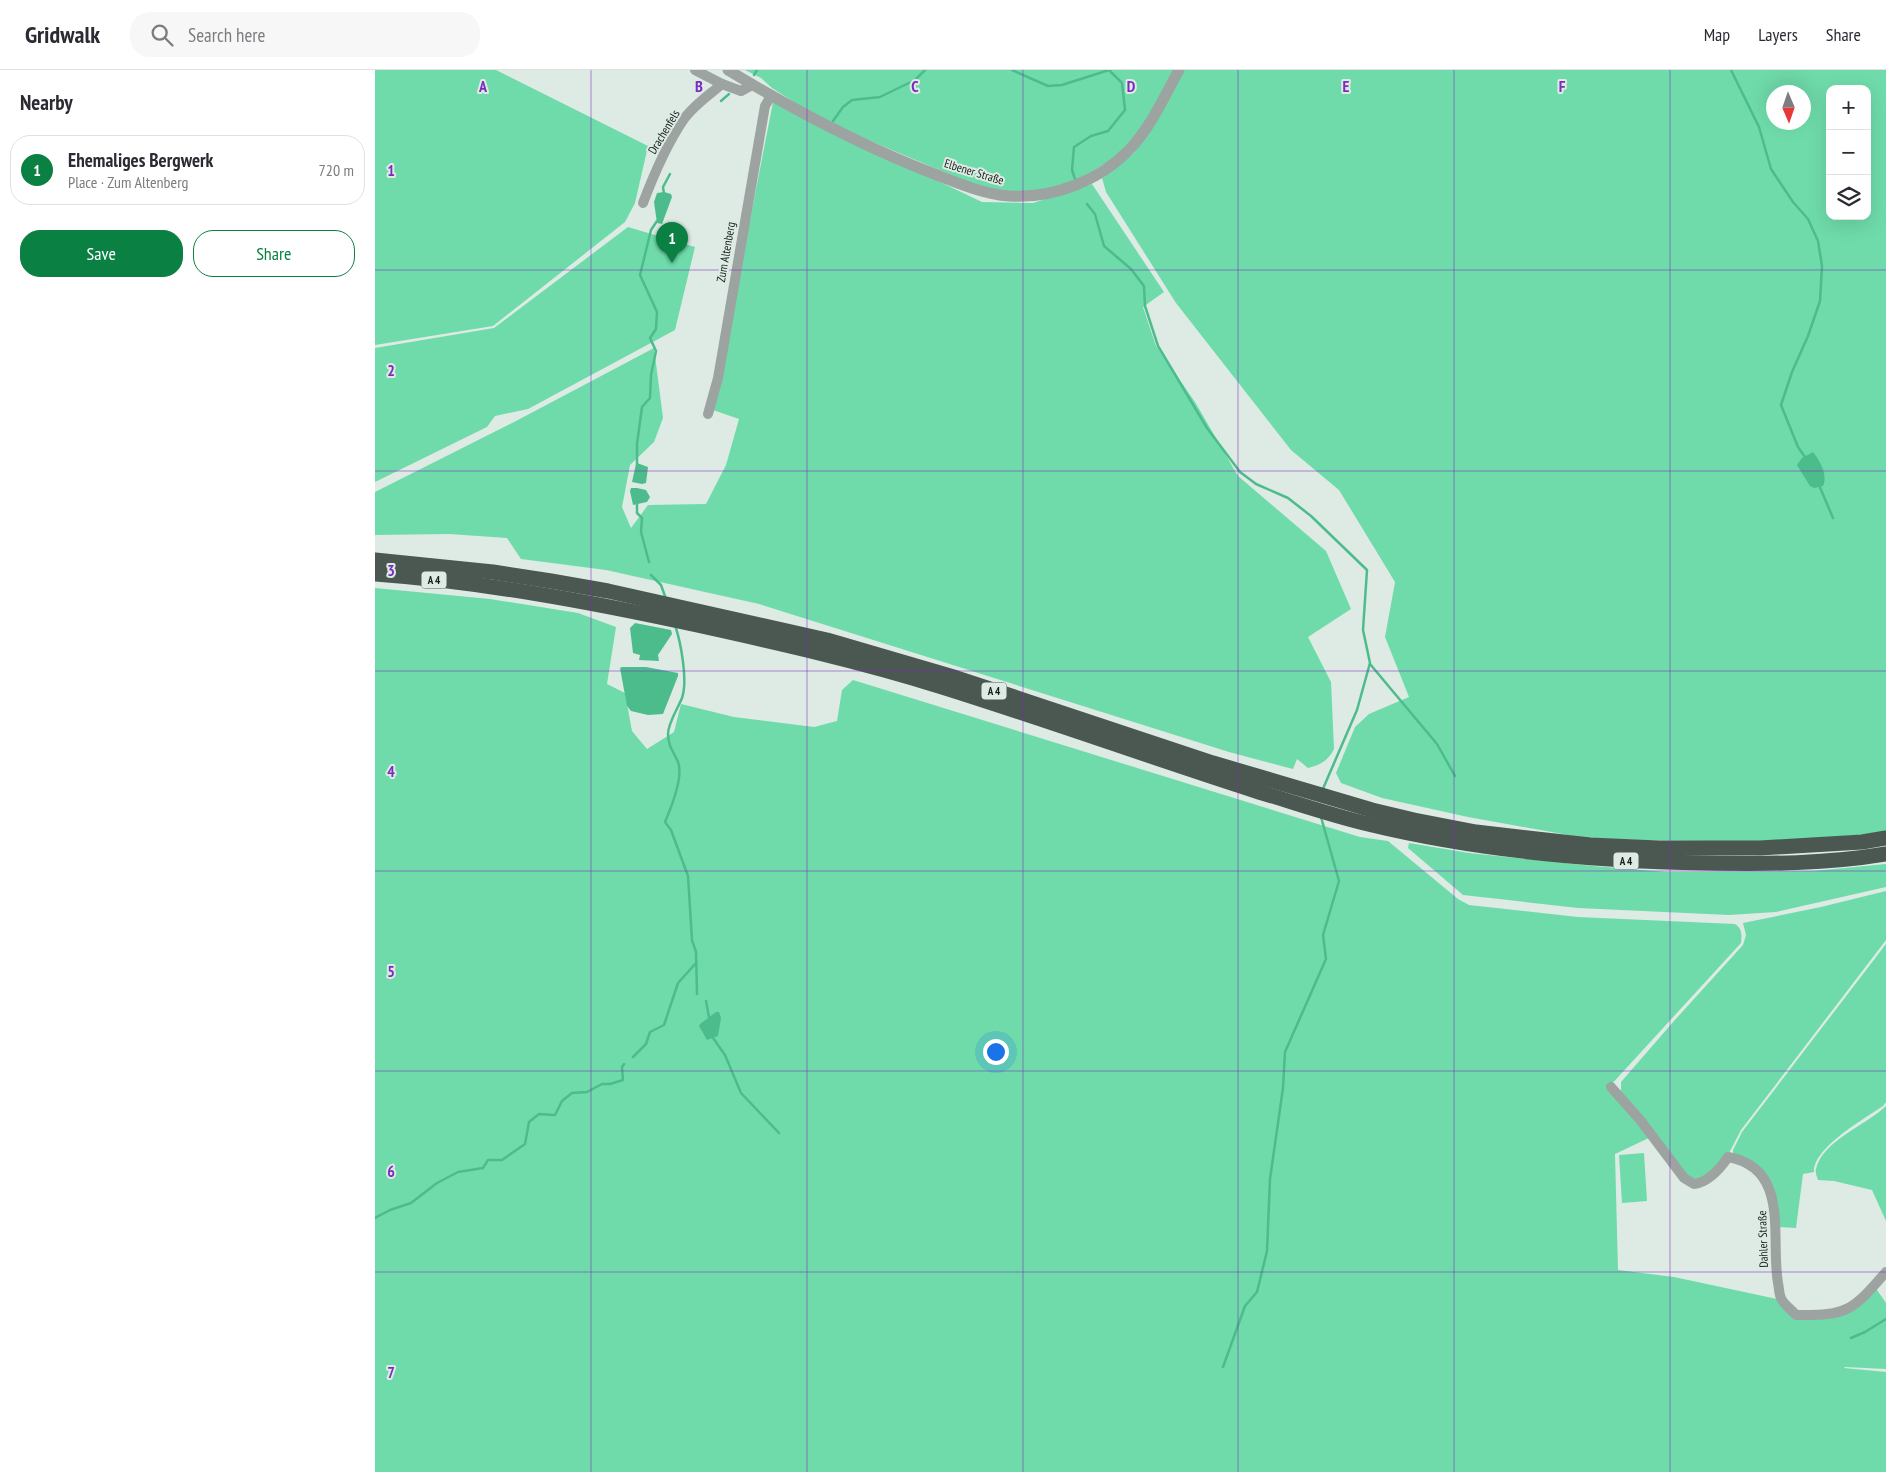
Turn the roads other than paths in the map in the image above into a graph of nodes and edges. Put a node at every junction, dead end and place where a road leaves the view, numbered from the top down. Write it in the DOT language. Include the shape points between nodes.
graph roads {
  1 [pos="695,70"];
  2 [pos="728,70"];
  3 [pos="1179,70"];
  4 [pos="722,84"];
  5 [pos="752,85"];
  6 [pos="771,96"];
  7 [pos="643,203"];
  8 [pos="708,414"];
  9 [pos="375,560"];
  10 [pos="375,574"];
  11 [pos="493,579"];
  12 [pos="1370,817"];
  13 [pos="1886,838"];
  14 [pos="1886,854"];
  15 [pos="1611,1088"];
  16 [pos="1886,1272"];
  1 -- 4 [label="street"];
  2 -- 5 [label="street, Elbener Straße"];
  3 -- 6 [label="street, Elbener Straße" via="1146,130 1129,150 1082,182 1037,196 1000,195 962,185 873,148"];
  4 -- 5 [label="street" via="741,90"];
  4 -- 7 [label="street, Drachenfels" via="685,118 656,171"];
  5 -- 6 [label="street, Elbener Straße"];
  6 -- 8 [label="street, Zum Altenberg" via="765,106 718,378"];
  9 -- 11 [label="highway, A 4"];
  10 -- 11 [label="highway, A 4"];
  11 -- 12 [label="highway, A 4" via="608,591 772,634 841,658"];
  12 -- 13 [label="highway, A 4" via="1590,845 1760,848"];
  12 -- 14 [label="highway, A 4" via="1514,851 1587,859 1763,864"];
  15 -- 16 [label="street, Dahler Straße" via="1641,1121 1684,1178 1693,1184 1703,1183 1729,1156 1751,1164 1763,1178 1775,1209 1775,1266 1781,1299 1796,1315 1824,1315 1848,1309 1861,1300"];
}
